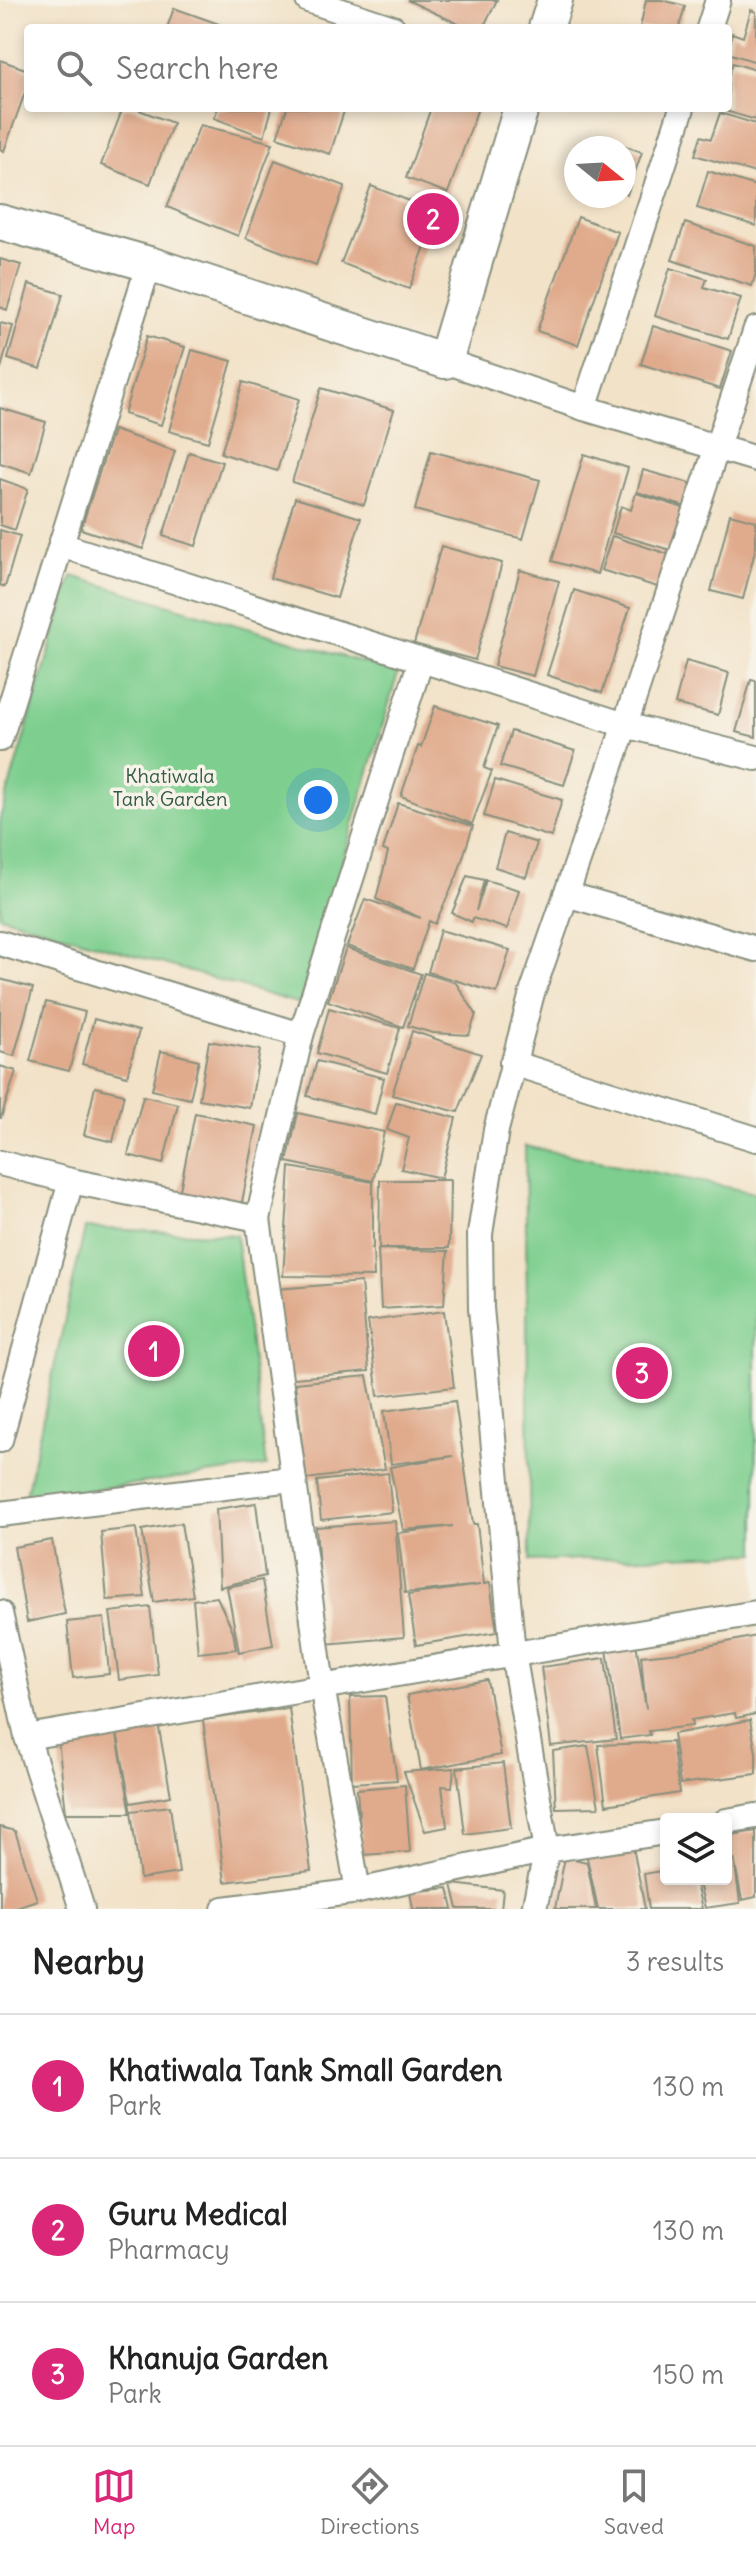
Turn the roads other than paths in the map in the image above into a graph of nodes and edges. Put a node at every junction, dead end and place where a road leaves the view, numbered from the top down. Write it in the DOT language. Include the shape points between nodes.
graph roads {
  1 [pos="308,0"];
  2 [pos="555,0"];
  3 [pos="718,0"];
  4 [pos="381,24"];
  5 [pos="547,24"];
  6 [pos="710,24"];
  7 [pos="520,112"];
  8 [pos="681,112"];
  9 [pos="0,222"];
  10 [pos="149,264"];
  11 [pos="756,329"];
  12 [pos="445,361"];
  13 [pos="584,408"];
  14 [pos="715,447"];
  15 [pos="756,459"];
  16 [pos="61,545"];
  17 [pos="421,660"];
  18 [pos="625,725"];
  19 [pos="0,739"];
  20 [pos="756,758"];
  21 [pos="566,894"];
  22 [pos="0,943"];
  23 [pos="756,949"];
  24 [pos="301,1035"];
  25 [pos="512,1063"];
  26 [pos="756,1139"];
  27 [pos="0,1163"];
  28 [pos="71,1181"];
  29 [pos="258,1219"];
  30 [pos="0,1440"];
  31 [pos="292,1479"];
  32 [pos="0,1514"];
  33 [pos="0,1613"];
  34 [pos="756,1613"];
  35 [pos="513,1653"];
  36 [pos="322,1686"];
  37 [pos="27,1737"];
  38 [pos="756,1816"];
  39 [pos="732,1820"];
  40 [pos="660,1833"];
  41 [pos="547,1850"];
  42 [pos="358,1891"];
  43 [pos="82,1909"];
  44 [pos="224,1909"];
  45 [pos="534,1909"];
  1 -- 4 [label="street"];
  2 -- 5 [label="main road"];
  3 -- 6 [label="street"];
  7 -- 12 [label="main road"];
  8 -- 13 [label="street"];
  9 -- 10 [label="main road"];
  10 -- 12 [label="main road"];
  10 -- 16 [label="street"];
  11 -- 14 [label="street"];
  12 -- 13 [label="street"];
  13 -- 14 [label="street"];
  14 -- 15 [label="street"];
  14 -- 18 [label="street"];
  16 -- 17 [label="street"];
  16 -- 19 [label="street"];
  17 -- 18 [label="street"];
  17 -- 24 [label="street"];
  18 -- 20 [label="street"];
  18 -- 21 [label="street"];
  21 -- 23 [label="street"];
  21 -- 25 [label="street"];
  22 -- 24 [label="street"];
  24 -- 29 [label="street"];
  25 -- 26 [label="street"];
  25 -- 35 [label="street" via="480,1234 481,1308"];
  27 -- 28 [label="street"];
  28 -- 29 [label="street"];
  28 -- 30 [label="street"];
  29 -- 31 [label="street"];
  31 -- 32 [label="street"];
  31 -- 36 [label="street"];
  33 -- 37 [label="street"];
  34 -- 35 [label="street"];
  35 -- 36 [label="street"];
  35 -- 41 [label="street"];
  36 -- 37 [label="street"];
  36 -- 42 [label="street"];
  37 -- 43 [label="street"];
  38 -- 39 [label="street"];
  40 -- 41 [label="street"];
  41 -- 42 [label="street"];
  41 -- 45 [label="street"];
  42 -- 44 [label="street"];
}
